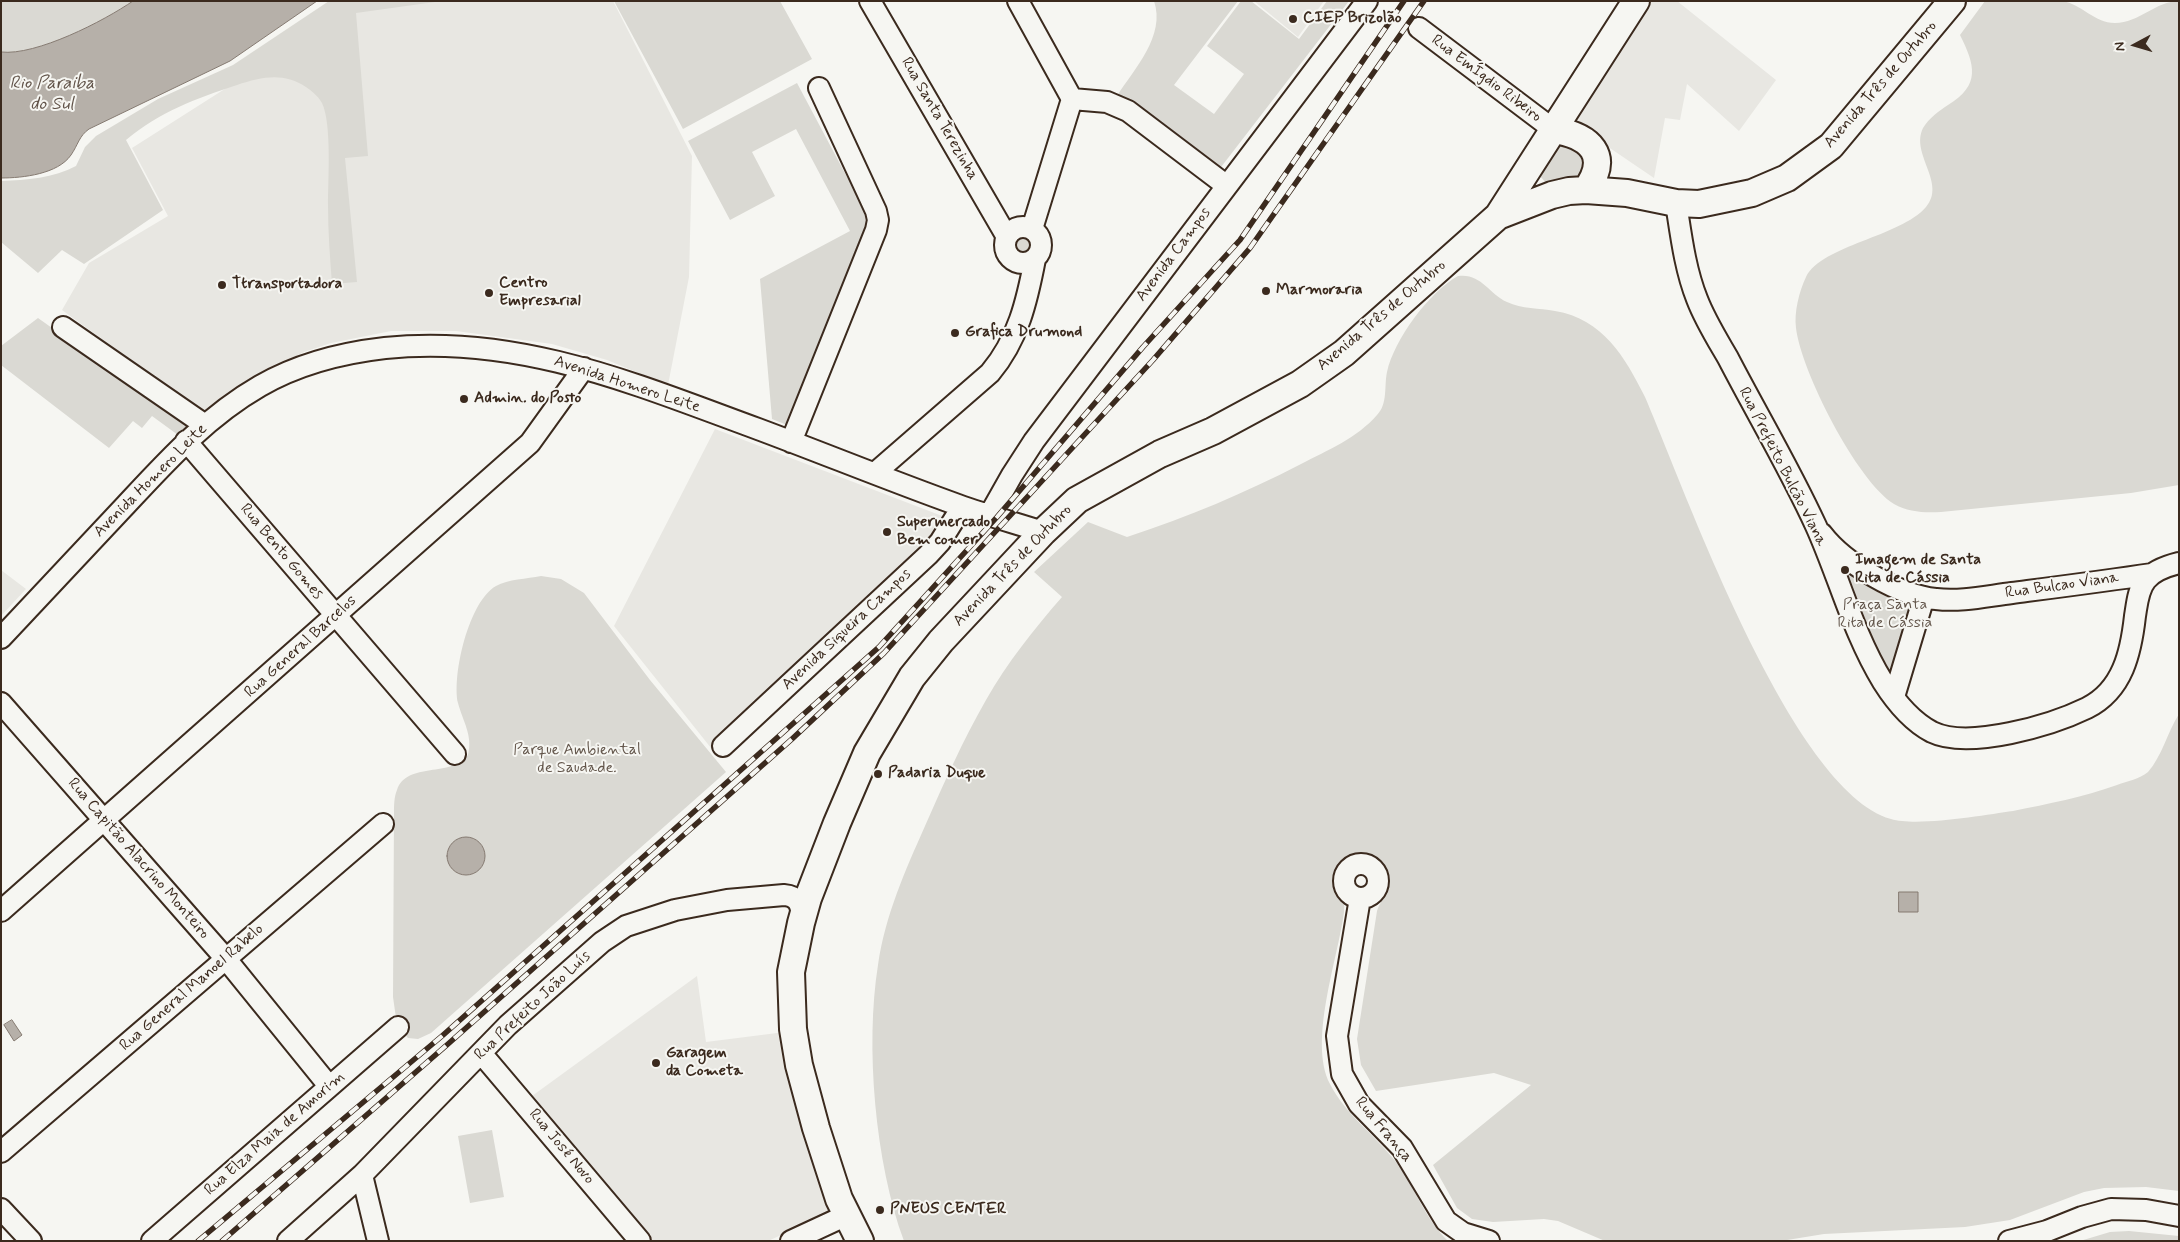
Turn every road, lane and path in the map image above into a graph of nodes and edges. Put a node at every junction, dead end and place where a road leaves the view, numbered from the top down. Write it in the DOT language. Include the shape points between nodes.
graph roads {
  1 [pos="870,1"];
  2 [pos="1018,1"];
  3 [pos="1366,1"];
  4 [pos="1636,1"];
  5 [pos="1952,1"];
  6 [pos="1419,28"];
  7 [pos="819,88"];
  8 [pos="1072,99"];
  9 [pos="1554,130"];
  10 [pos="1532,162"];
  11 [pos="1227,186"];
  12 [pos="1586,190"];
  13 [pos="1552,195"];
  14 [pos="1676,203"];
  15 [pos="1498,216"];
  16 [pos="1032,229"];
  17 [pos="1007,237"];
  18 [pos="1028,261"];
  19 [pos="63,327"];
  20 [pos="584,368"];
  21 [pos="205,425"];
  22 [pos="186,441"];
  23 [pos="791,442"];
  24 [pos="875,472"];
  25 [pos="962,507"];
  26 [pos="990,514"];
  27 [pos="1816,527"];
  28 [pos="1043,532"];
  29 [pos="2179,564"];
  30 [pos="2149,576"];
  31 [pos="1924,597"];
  32 [pos="335,616"];
  33 [pos="1,638"];
  34 [pos="1894,698"];
  35 [pos="1,704"];
  36 [pos="723,746"];
  37 [pos="455,754"];
  38 [pos="105,821"];
  39 [pos="383,824"];
  40 [pos="805,897"];
  41 [pos="1360,898"];
  42 [pos="1,911"];
  43 [pos="226,959"];
  44 [pos="398,1027"];
  45 [pos="481,1053"];
  46 [pos="329,1086"];
  47 [pos="1,1152"];
  48 [pos="362,1175"];
  49 [pos="1,1209"];
  50 [pos="847,1215"];
  51 [pos="2179,1216"];
  52 [pos="304,1226"];
  53 [pos="31,1241"];
  54 [pos="152,1241"];
  55 [pos="279,1241"];
  56 [pos="288,1241"];
  57 [pos="378,1241"];
  58 [pos="640,1241"];
  59 [pos="791,1241"];
  60 [pos="860,1241"];
  61 [pos="1489,1241"];
  62 [pos="2009,1241"];
  1 -- 17 [label="street, Rua Santa Terezinha"];
  2 -- 8 [label="street"];
  3 -- 11 [label="street, Avenida Campos"];
  4 -- 9 [label="main road"];
  5 -- 14 [label="main road, Avenida Três de Outubro" via="1831,146 1804,167 1752,193 1699,204"];
  6 -- 9 [label="street, Rua EmÍgdio Ribeiro"];
  7 -- 23 [label="street" via="878,220"];
  8 -- 11 [label="street" via="1107,102 1128,111"];
  8 -- 16 [label="street"];
  9 -- 10 [label="main road"];
  9 -- 12 [label="main road" via="1580,136 1595,150 1596,172"];
  10 -- 13 [label="main road" via="1535,179"];
  10 -- 15 [label="main road"];
  11 -- 26 [label="street, Avenida Campos" via="1034,441"];
  12 -- 13 [label="main road, Avenida Três de Outubro"];
  12 -- 14 [label="main road, Avenida Três de Outubro" via="1627,193"];
  13 -- 15 [label="main road, Avenida Três de Outubro"];
  14 -- 27 [label="street, Rua Prefeito Bulcão Viana" via="1697,299"];
  15 -- 28 [label="main road, Avenida Três de Outubro" via="1344,353 1308,379 1076,500"];
  16 -- 17 [label="street" via="1015,229"];
  16 -- 18 [label="street" via="1040,238 1041,249"];
  17 -- 18 [label="street" via="1007,254 1015,262"];
  18 -- 24 [label="street" via="1027,299 1011,344 990,373"];
  19 -- 21 [label="street"];
  20 -- 21 [label="street, Avenida Homero Leite" via="492,348 424,345 357,352 312,362 276,378 233,403"];
  20 -- 23 [label="street, Avenida Homero Leite"];
  20 -- 32 [label="street, Rua General Barcelos" via="530,443"];
  21 -- 22 [label="street, Avenida Homero Leite"];
  22 -- 32 [label="street, Rua Bento Gomes"];
  22 -- 33 [label="street, Avenida Homero Leite"];
  23 -- 24 [label="street, Avenida Homero Leite"];
  24 -- 25 [label="street, Avenida Homero Leite"];
  25 -- 26 [label="street, Avenida Homero Leite"];
  25 -- 36 [label="street, Avenida Siqueira Campos" via="928,555"];
  26 -- 28 [label="street, Avenida Homero Leite"];
  27 -- 31 [label="street, Rua Bulcao Viana" via="1851,561 1896,586"];
  27 -- 34 [label="street, Rua Prefeito Bulcão Viana" via="1862,641"];
  28 -- 40 [label="main road, Avenida Três de Outubro" via="912,676 868,753"];
  29 -- 30 [label="street, Rua Bulcao Viana"];
  30 -- 31 [label="street, Rua Bulcao Viana" via="1957,600"];
  30 -- 34 [label="street, Rua Prefeito Bulcão Viana" via="2141,588 2124,668 2112,688 2090,706 2027,730 1967,738 1932,732 1914,720"];
  31 -- 34 [label="street"];
  32 -- 37 [label="street, Rua Bento Gomes"];
  32 -- 38 [label="street, Rua General Barcelos"];
  35 -- 38 [label="street, Rua Capitão Alacrino Monteiro"];
  38 -- 42 [label="street, Rua General Barcelos"];
  38 -- 43 [label="street, Rua Capitão Alacrino Monteiro"];
  39 -- 43 [label="street, Rua General Manoel Rabelo"];
  40 -- 45 [label="street, Rua Prefeito João Luís" via="727,900 675,910 626,926 574,966"];
  40 -- 50 [label="main road, Avenida Três de Outubro" via="791,972 793,1029 816,1128"];
  41 -- 61 [label="street, Rua França" via="1337,1036 1342,1074 1360,1104 1402,1148 1446,1221 1463,1233"];
  43 -- 46 [label="street, Rua Capitão Alacrino Monteiro"];
  43 -- 47 [label="street, Rua General Manoel Rabelo"];
  44 -- 46 [label="street, Rua Elza Maia de Amorim"];
  45 -- 48 [label="street, Rua Prefeito João Luís"];
  45 -- 58 [label="street, Rua José Novo"];
  46 -- 54 [label="street, Rua Elza Maia de Amorim"];
  48 -- 52 [label="street, Rua Prefeito João Luís"];
  48 -- 57 [label="street"];
  49 -- 53 [label="street"];
  50 -- 59 [label="street"];
  50 -- 60 [label="main road, Avenida Três de Outubro"];
  51 -- 62 [label="street" via="2146,1210 2111,1209 2048,1232"];
  52 -- 55 [label="street"];
  52 -- 56 [label="street"];
}
